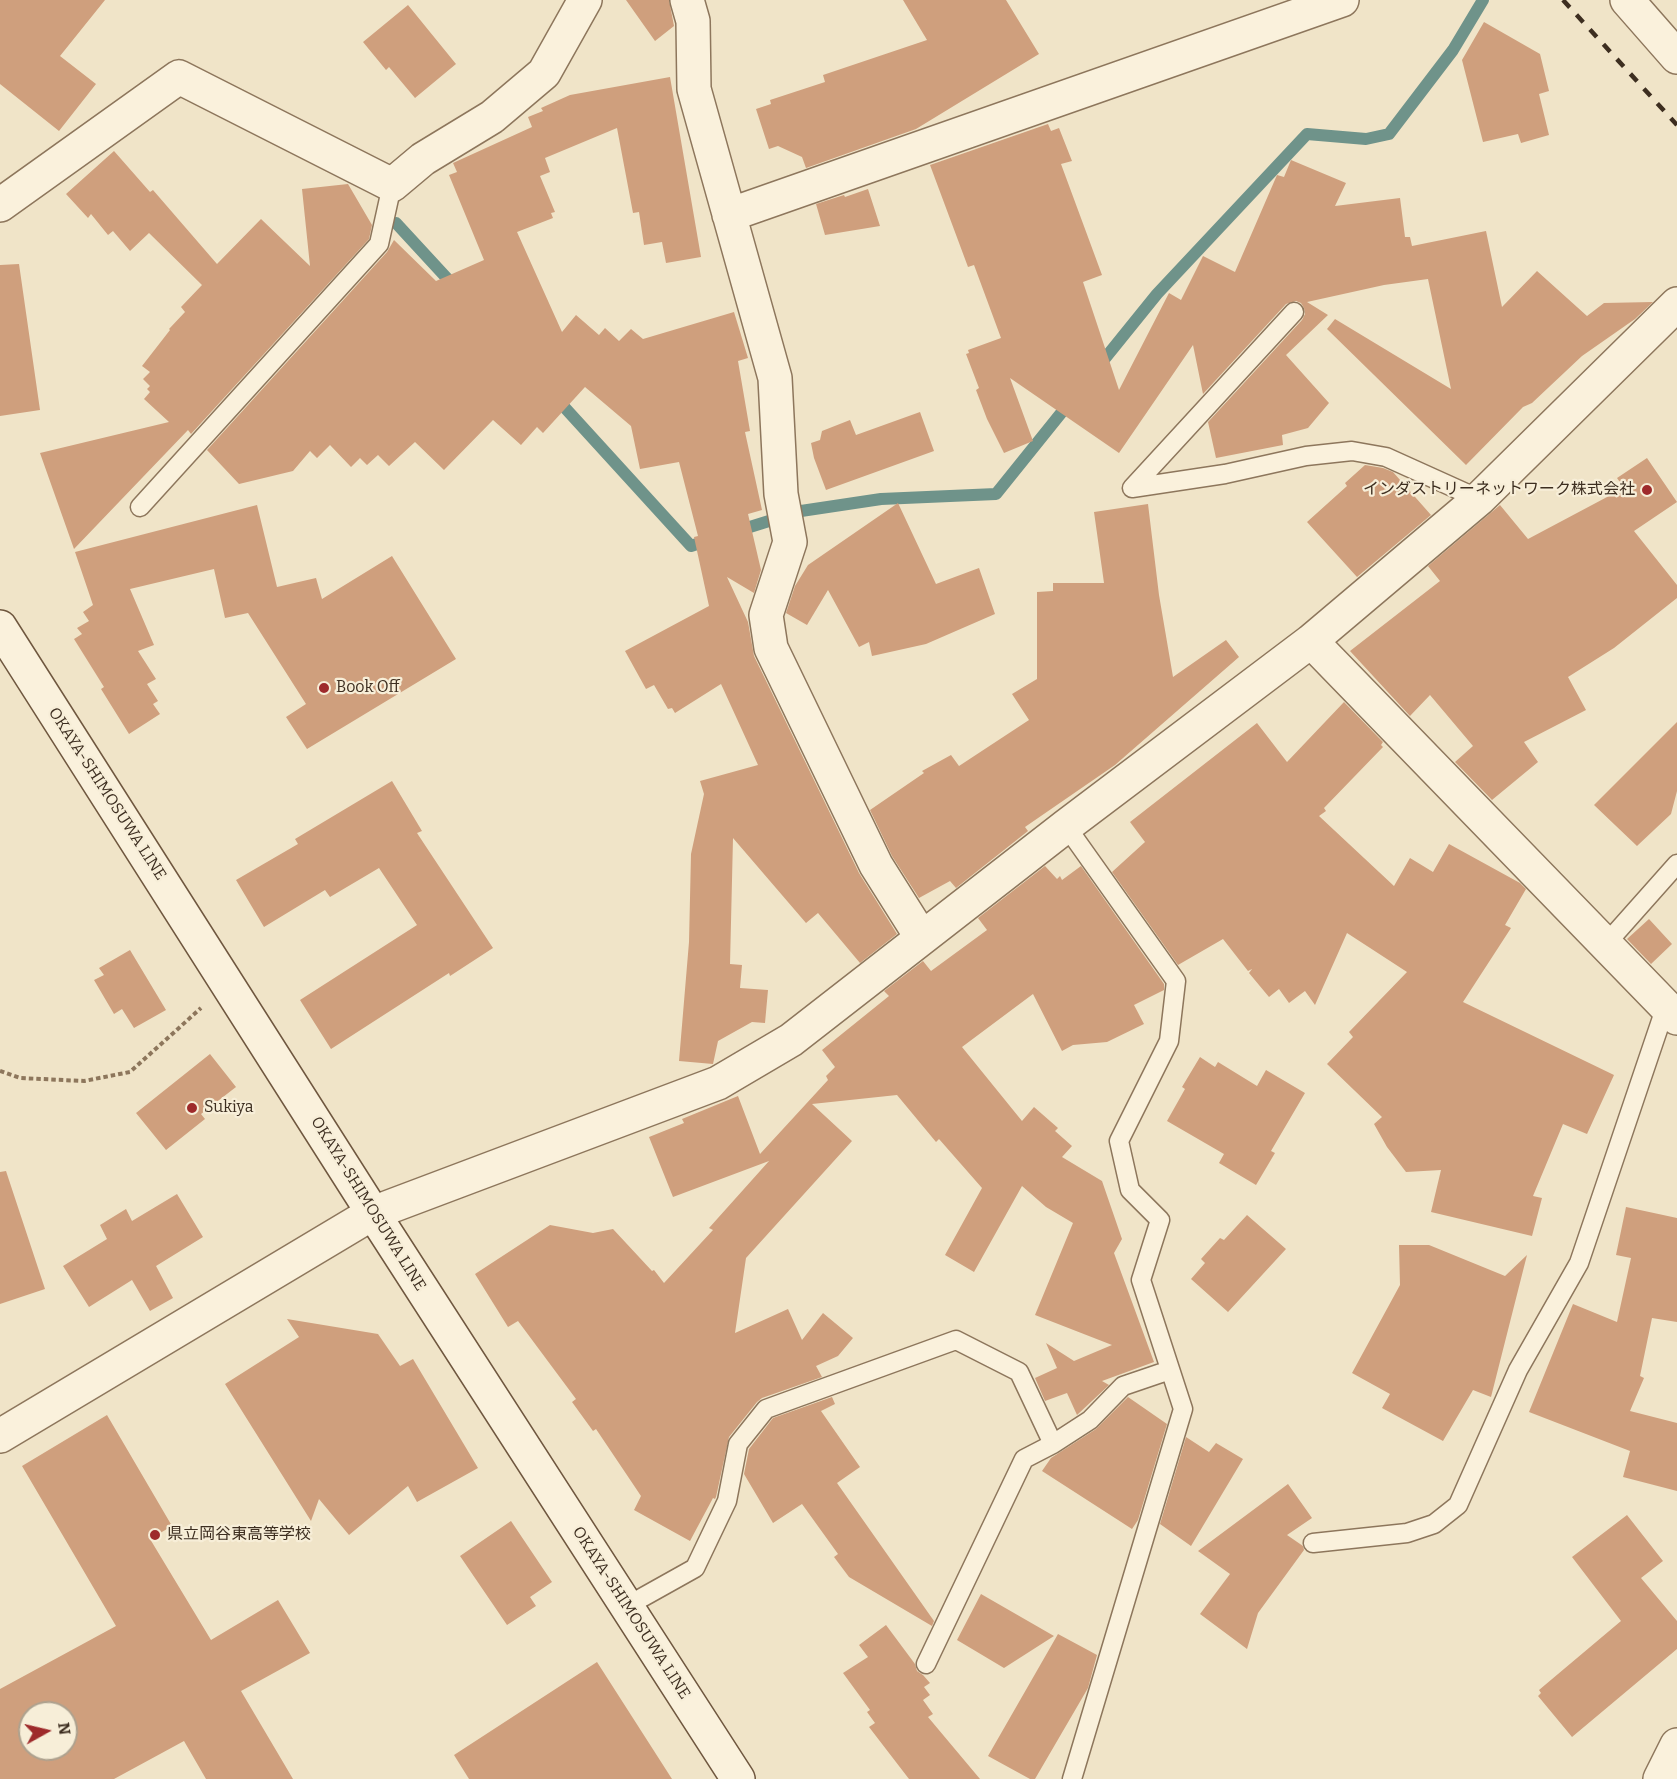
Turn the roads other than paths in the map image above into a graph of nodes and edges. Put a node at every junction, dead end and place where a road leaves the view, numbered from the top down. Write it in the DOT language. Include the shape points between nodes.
graph roads {
  1 [pos="585,0"];
  2 [pos="687,0"];
  3 [pos="1342,0"];
  4 [pos="1627,0"];
  5 [pos="1677,57"];
  6 [pos="392,185"];
  7 [pos="0,205"];
  8 [pos="729,215"];
  9 [pos="1677,304"];
  10 [pos="1294,312"];
  11 [pos="1479,499"];
  12 [pos="140,507"];
  13 [pos="0,627"];
  14 [pos="1311,641"];
  15 [pos="1066,826"];
  16 [pos="1677,864"];
  17 [pos="922,938"];
  18 [pos="1605,945"];
  19 [pos="1672,1012"];
  20 [pos="373,1213"];
  21 [pos="1170,1370"];
  22 [pos="0,1436"];
  23 [pos="1053,1444"];
  24 [pos="1313,1543"];
  25 [pos="627,1606"];
  26 [pos="926,1664"];
  27 [pos="1677,1744"];
  28 [pos="738,1779"];
  29 [pos="1072,1779"];
  30 [pos="1660,1779"];
  1 -- 6 [label="street" via="544,73 492,117 423,159"];
  2 -- 8 [label="street" via="693,21 694,89"];
  3 -- 8 [label="street"];
  4 -- 5 [label="street"];
  6 -- 7 [label="street" via="179,77"];
  6 -- 12 [label="lane" via="379,244"];
  8 -- 17 [label="street" via="775,378 781,494 790,542 766,615 771,648 876,866"];
  9 -- 11 [label="street"];
  10 -- 11 [label="lane" via="1132,488 1352,451 1386,457"];
  11 -- 14 [label="street"];
  13 -- 20 [label="street, OKAYA-SHIMOSUWA LINE"];
  14 -- 15 [label="street"];
  14 -- 18 [label="street"];
  15 -- 17 [label="street"];
  15 -- 21 [label="lane" via="1176,981 1169,1041 1119,1141 1130,1190 1160,1220 1141,1281"];
  16 -- 18 [label="lane"];
  17 -- 20 [label="street" via="791,1040 718,1083"];
  18 -- 19 [label="street"];
  19 -- 24 [label="lane" via="1579,1263 1518,1370 1458,1504 1434,1524 1407,1533"];
  20 -- 22 [label="street"];
  20 -- 25 [label="street, OKAYA-SHIMOSUWA LINE"];
  21 -- 23 [label="lane" via="1123,1386 1090,1420"];
  21 -- 29 [label="lane" via="1183,1409"];
  23 -- 25 [label="lane" via="1019,1372 956,1340 766,1409 738,1444 727,1501 695,1568"];
  23 -- 26 [label="lane" via="1024,1459"];
  25 -- 28 [label="street, OKAYA-SHIMOSUWA LINE"];
  27 -- 30 [label="street"];
}
